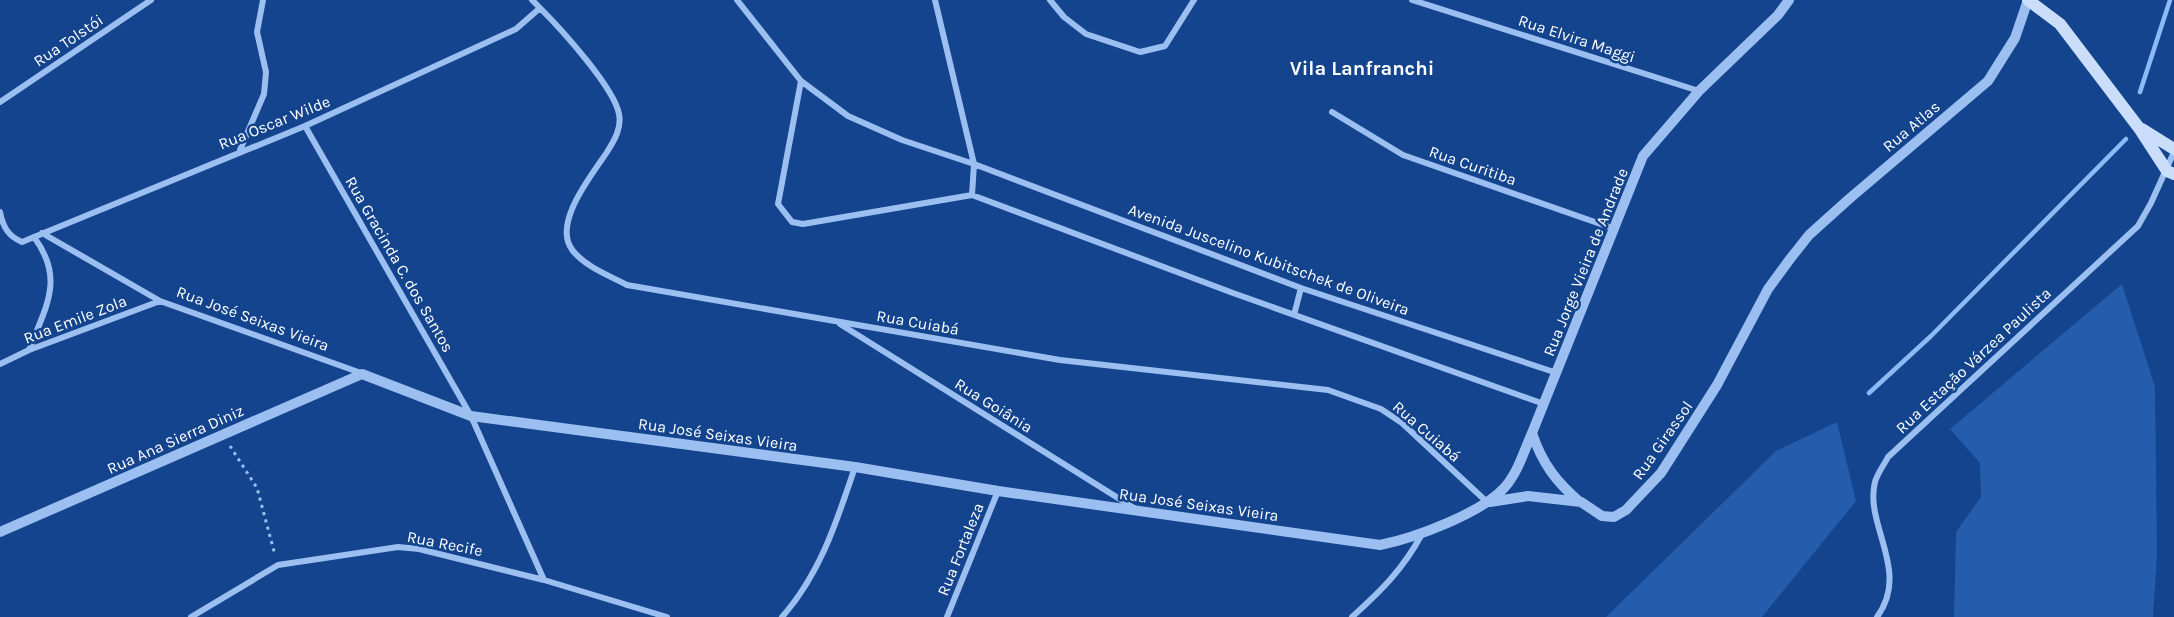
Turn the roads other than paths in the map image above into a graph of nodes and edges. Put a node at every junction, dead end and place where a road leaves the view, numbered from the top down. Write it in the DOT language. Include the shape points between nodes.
graph roads {
  1 [pos="151,0"];
  2 [pos="263,0"];
  3 [pos="532,0"];
  4 [pos="737,0"];
  5 [pos="935,0"];
  6 [pos="1050,0"];
  7 [pos="1194,0"];
  8 [pos="1412,0"];
  9 [pos="1789,0"];
  10 [pos="2028,0"];
  11 [pos="540,8"];
  12 [pos="801,81"];
  13 [pos="1699,91"];
  14 [pos="0,102"];
  15 [pos="1332,112"];
  16 [pos="305,126"];
  17 [pos="2139,128"];
  18 [pos="240,150"];
  19 [pos="2174,150"];
  20 [pos="974,164"];
  21 [pos="2170,172"];
  22 [pos="972,195"];
  23 [pos="0,212"];
  24 [pos="1612,228"];
  25 [pos="42,233"];
  26 [pos="34,237"];
  27 [pos="1790,259"];
  28 [pos="1301,288"];
  29 [pos="160,301"];
  30 [pos="1294,315"];
  31 [pos="837,322"];
  32 [pos="29,350"];
  33 [pos="0,364"];
  34 [pos="1557,373"];
  35 [pos="362,374"];
  36 [pos="1544,404"];
  37 [pos="471,416"];
  38 [pos="1532,433"];
  39 [pos="855,467"];
  40 [pos="998,491"];
  41 [pos="1581,502"];
  42 [pos="1487,503"];
  43 [pos="1137,510"];
  44 [pos="0,532"];
  45 [pos="1423,532"];
  46 [pos="544,579"];
  47 [pos="191,617"];
  48 [pos="667,617"];
  49 [pos="782,617"];
  50 [pos="947,617"];
  51 [pos="1352,617"];
  52 [pos="1877,617"];
  1 -- 14 [label="street, Rua Tolstói"];
  2 -- 18 [label="street" via="257,32 266,72 264,93"];
  3 -- 11 [label="street"];
  4 -- 12 [label="street, Avenida Juscelino Kubitschek de Oliveira"];
  5 -- 20 [label="street"];
  6 -- 7 [label="street" via="1086,34 1140,52 1165,46"];
  8 -- 13 [label="street, Rua Elvira Maggi"];
  9 -- 13 [label="street, Rua Jorge Vieira de Andrade"];
  10 -- 17 [label="main road" via="2060,24"];
  10 -- 27 [label="street, Rua Atlas" via="2015,38 1988,81 1833,213"];
  11 -- 16 [label="street, Rua Oscar Wilde" via="516,29"];
  11 -- 31 [label="street, Rua Cuiabá" via="560,27 610,93 620,114 616,137 573,205 566,230 572,250 597,270 627,285"];
  12 -- 20 [label="street, Avenida Juscelino Kubitschek de Oliveira" via="848,116 902,140"];
  12 -- 22 [label="street" via="778,204 792,222 803,224"];
  13 -- 24 [label="street, Rua Jorge Vieira de Andrade" via="1643,156"];
  15 -- 24 [label="street, Rua Curitiba" via="1403,155"];
  16 -- 18 [label="street, Rua Oscar Wilde"];
  16 -- 37 [label="street, Rua Gracinda C. dos Santos"];
  17 -- 19 [label="main road"];
  17 -- 21 [label="main road"];
  18 -- 25 [label="street, Rua Oscar Wilde"];
  19 -- 21 [label="street, Rua Estação Várzea Paulista"];
  20 -- 22 [label="street"];
  20 -- 28 [label="street, Avenida Juscelino Kubitschek de Oliveira"];
  21 -- 52 [label="street, Rua Estação Várzea Paulista" via="2138,225 1888,457 1875,482 1890,576"];
  22 -- 30 [label="street"];
  23 -- 26 [label="street" via="11,237 22,242"];
  24 -- 34 [label="street, Rua Jorge Vieira de Andrade"];
  25 -- 26 [label="street, Rua Oscar Wilde"];
  25 -- 29 [label="street, Rua José Seixas Vieira"];
  26 -- 32 [label="street" via="50,265 52,291"];
  27 -- 41 [label="street, Rua Girassol" via="1661,473 1626,510 1614,517 1602,516"];
  28 -- 30 [label="street"];
  28 -- 34 [label="street, Avenida Juscelino Kubitschek de Oliveira"];
  29 -- 32 [label="street, Rua Emile Zola"];
  29 -- 35 [label="street, Rua José Seixas Vieira"];
  30 -- 36 [label="street"];
  31 -- 42 [label="street, Rua Cuiabá" via="1060,360 1299,386 1356,398 1402,423"];
  31 -- 43 [label="street, Rua Goiânia"];
  32 -- 33 [label="street, Rua Emile Zola"];
  34 -- 36 [label="street, Rua Jorge Vieira de Andrade"];
  35 -- 37 [label="street, Rua José Seixas Vieira"];
  35 -- 44 [label="street, Rua Ana Sierra Diniz"];
  36 -- 38 [label="street, Rua Jorge Vieira de Andrade"];
  37 -- 39 [label="street, Rua José Seixas Vieira"];
  37 -- 46 [label="street, Rua Gracinda C. dos Santos"];
  38 -- 41 [label="street" via="1547,469"];
  38 -- 42 [label="street, Rua Jorge Vieira de Andrade" via="1505,486"];
  39 -- 40 [label="street, Rua José Seixas Vieira"];
  39 -- 49 [label="street" via="817,567 800,597"];
  40 -- 43 [label="street, Rua José Seixas Vieira"];
  40 -- 50 [label="street, Rua Fortaleza"];
  41 -- 42 [label="street, Rua Girassol" via="1528,496"];
  42 -- 45 [label="street, Rua Jorge Vieira de Andrade"];
  43 -- 45 [label="street, Rua José Seixas Vieira" via="1380,545"];
  45 -- 51 [label="street" via="1391,582"];
  46 -- 47 [label="street, Rua Recife" via="398,547 278,565"];
  46 -- 48 [label="street, Rua Recife"];
}
